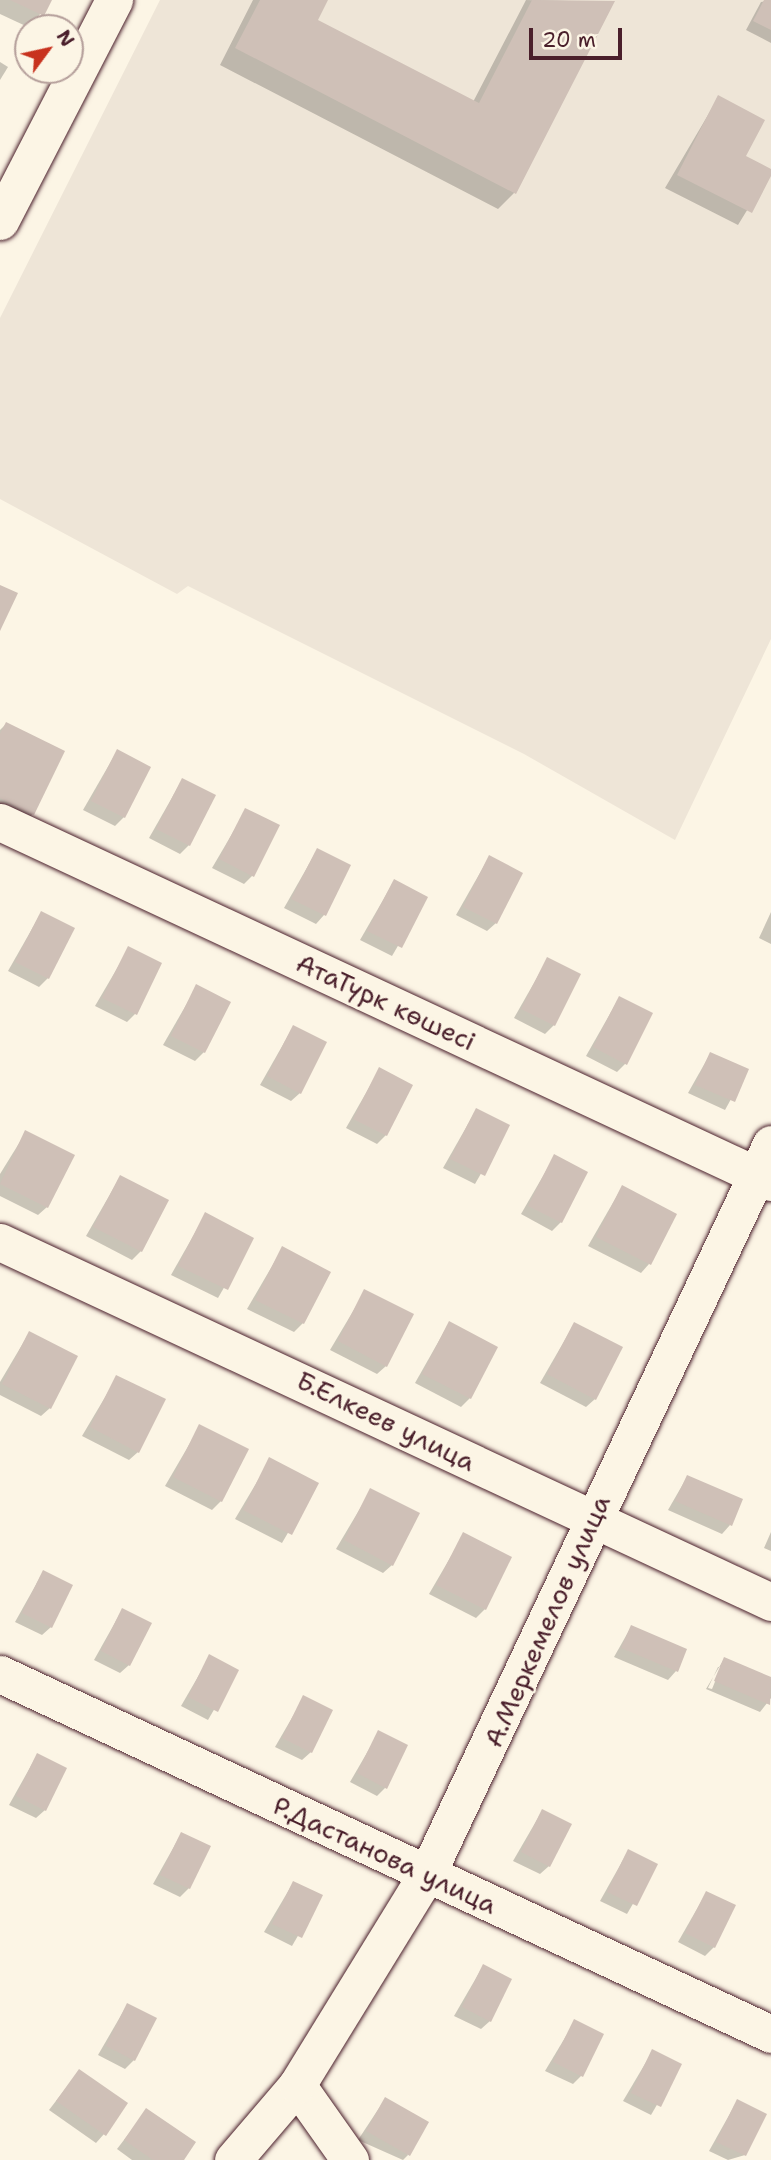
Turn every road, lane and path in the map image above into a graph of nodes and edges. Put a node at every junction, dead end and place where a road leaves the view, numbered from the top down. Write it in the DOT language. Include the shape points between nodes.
graph roads {
  1 [pos="114,0"];
  2 [pos="0,221"];
  3 [pos="0,822"];
  4 [pos="766,1168"];
  5 [pos="0,1242"];
  6 [pos="591,1522"];
  7 [pos="771,1602"];
  8 [pos="0,1674"];
  9 [pos="427,1874"];
  10 [pos="771,2034"];
  11 [pos="297,2085"];
  12 [pos="233,2160"];
  13 [pos="350,2160"];
  1 -- 2 [label="street"];
  3 -- 4 [label="street, АтаТүрк көшесі"];
  4 -- 6 [label="street, А.Меркемелов улица"];
  5 -- 6 [label="street, Б.Елкеев улица" via="286,1371"];
  6 -- 7 [label="street, Б.Елкеев улица"];
  6 -- 9 [label="street, А.Меркемелов улица" via="512,1703"];
  8 -- 9 [label="street, Р.Дастанова улица"];
  9 -- 10 [label="street, Р.Дастанова улица"];
  9 -- 11 [label="street, А.Меркемелов улица"];
  11 -- 12 [label="street, А.Меркемелов улица"];
  11 -- 13 [label="street"];
}
